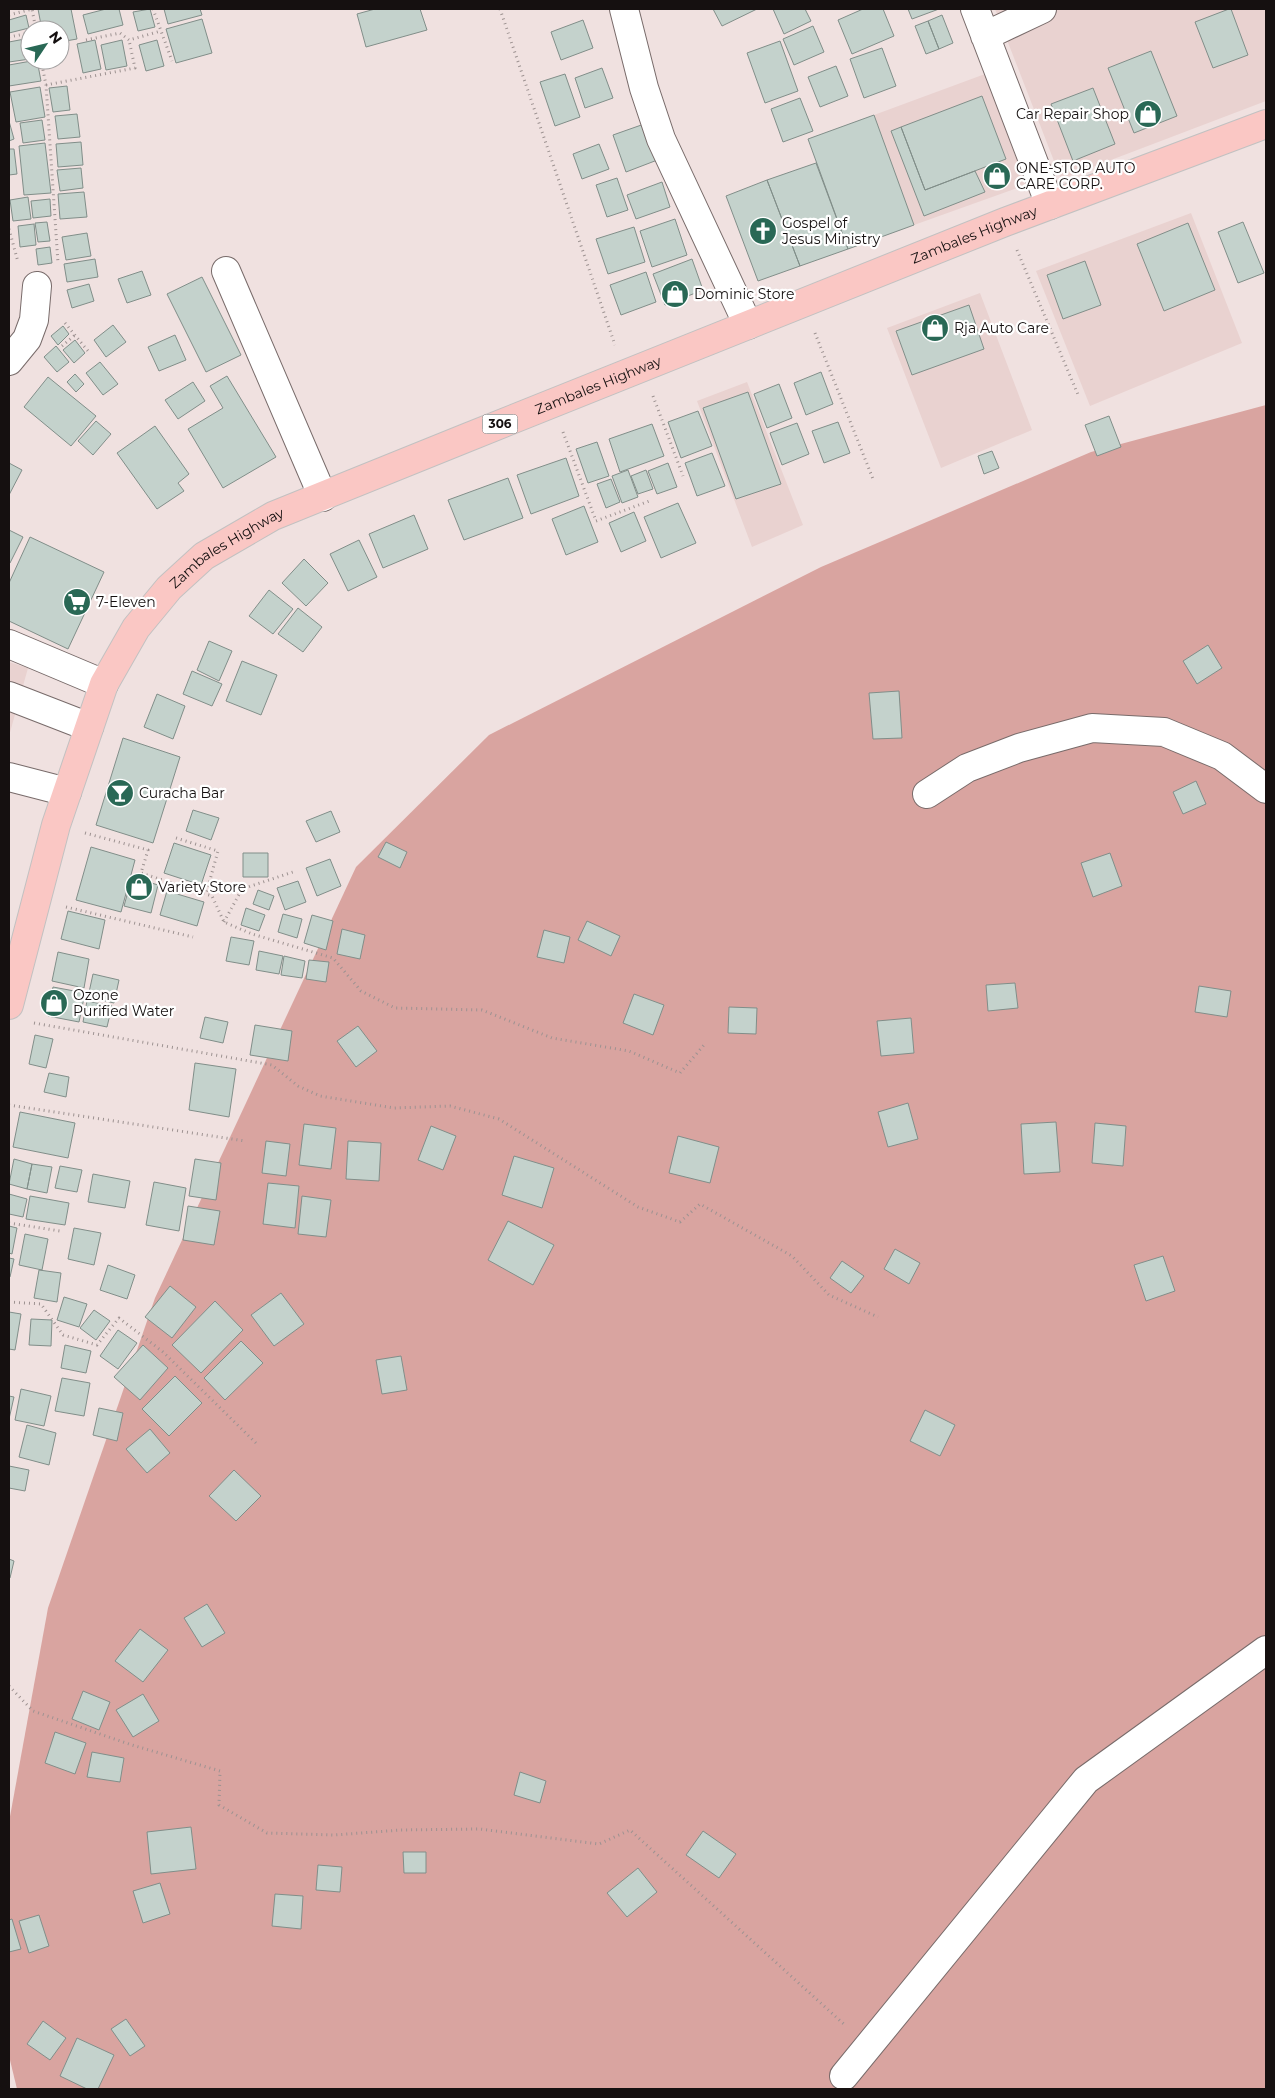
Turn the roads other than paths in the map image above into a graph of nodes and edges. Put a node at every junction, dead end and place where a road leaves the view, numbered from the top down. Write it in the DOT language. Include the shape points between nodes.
graph roads {
  1 [pos="624,9"];
  2 [pos="975,9"];
  3 [pos="1042,9"];
  4 [pos="986,36"];
  5 [pos="1266,124"];
  6 [pos="1050,205"];
  7 [pos="226,271"];
  8 [pos="37,286"];
  9 [pos="748,325"];
  10 [pos="9,361"];
  11 [pos="323,496"];
  12 [pos="9,644"];
  13 [pos="104,684"];
  14 [pos="9,696"];
  15 [pos="89,727"];
  16 [pos="9,777"];
  17 [pos="1266,789"];
  18 [pos="67,792"];
  19 [pos="927,794"];
  20 [pos="18,1013"];
  21 [pos="1266,1650"];
  22 [pos="844,2076"];
  1 -- 9 [label="street" via="661,139"];
  2 -- 4 [label="street"];
  3 -- 4 [label="street"];
  4 -- 6 [label="street"];
  5 -- 6 [label="main road, Zambales Highway / 306"];
  6 -- 9 [label="main road, Zambales Highway / 306"];
  7 -- 11 [label="street"];
  8 -- 10 [label="street" via="34,320 27,339"];
  9 -- 11 [label="main road, Zambales Highway / 306"];
  11 -- 13 [label="main road, Zambales Highway / 306" via="274,516 204,556 170,588 136,628"];
  12 -- 13 [label="street"];
  13 -- 15 [label="main road, Zambales Highway / 306"];
  14 -- 15 [label="street"];
  15 -- 18 [label="main road, Zambales Highway / 306"];
  16 -- 18 [label="street"];
  17 -- 19 [label="street" via="1222,756 1164,732 1092,728 1019,748 967,768"];
  18 -- 20 [label="main road, Zambales Highway / 306" via="36,900"];
  21 -- 22 [label="street" via="1086,1780"];
}
